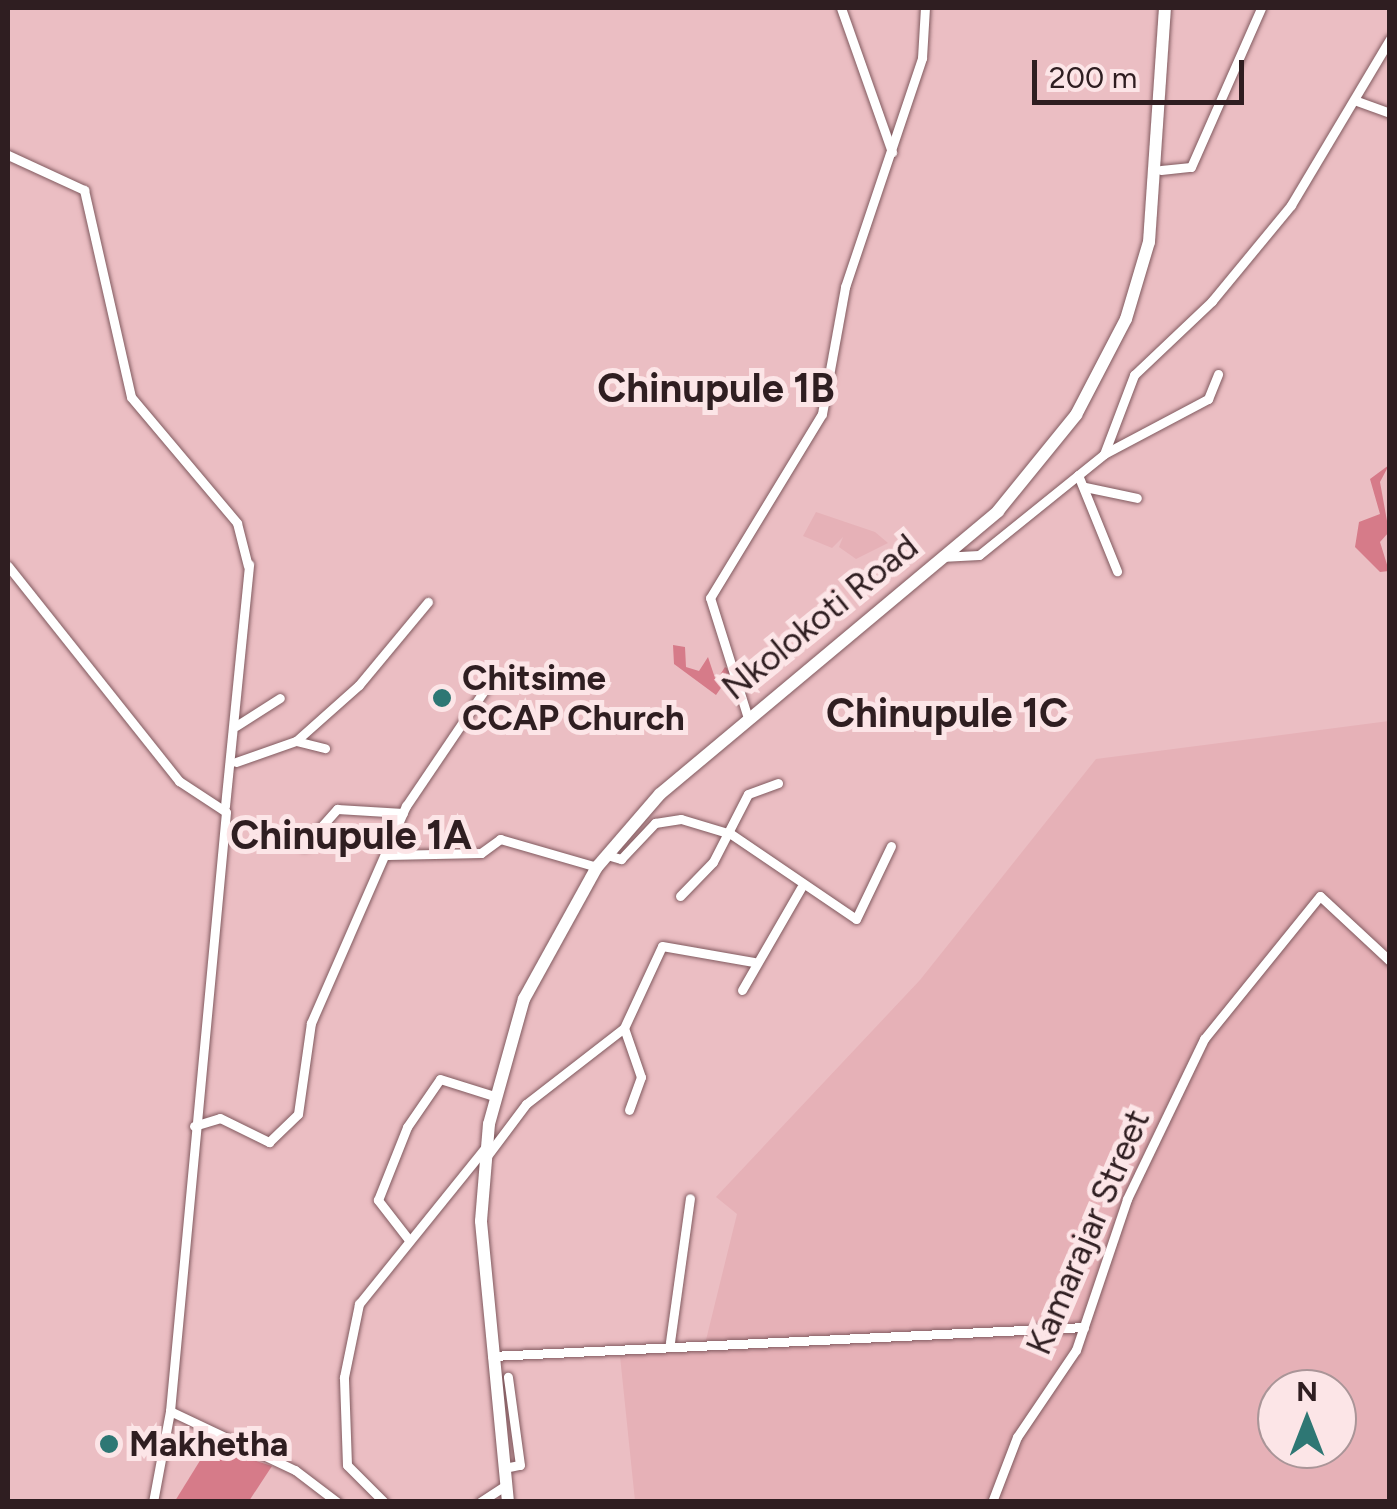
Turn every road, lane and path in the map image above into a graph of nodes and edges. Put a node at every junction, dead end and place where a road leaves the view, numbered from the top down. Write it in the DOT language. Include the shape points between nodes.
graph roads {
  1 [pos="841,8"];
  2 [pos="925,8"];
  3 [pos="1165,8"];
  4 [pos="1261,8"];
  5 [pos="1390,39"];
  6 [pos="1357,102"];
  7 [pos="1390,113"];
  8 [pos="892,152"];
  9 [pos="8,155"];
  10 [pos="1161,170"];
  11 [pos="1218,374"];
  12 [pos="1104,454"];
  13 [pos="1078,476"];
  14 [pos="1085,487"];
  15 [pos="1137,498"];
  16 [pos="941,557"];
  17 [pos="8,566"];
  18 [pos="1116,571"];
  19 [pos="428,602"];
  20 [pos="492,680"];
  21 [pos="280,698"];
  22 [pos="747,715"];
  23 [pos="236,726"];
  24 [pos="296,741"];
  25 [pos="325,748"];
  26 [pos="236,762"];
  27 [pos="778,783"];
  28 [pos="225,806"];
  29 [pos="403,812"];
  30 [pos="732,834"];
  31 [pos="304,846"];
  32 [pos="891,846"];
  33 [pos="388,855"];
  34 [pos="606,855"];
  35 [pos="597,867"];
  36 [pos="801,888"];
  37 [pos="680,896"];
  38 [pos="1390,961"];
  39 [pos="754,962"];
  40 [pos="742,990"];
  41 [pos="624,1028"];
  42 [pos="494,1096"];
  43 [pos="629,1110"];
  44 [pos="194,1126"];
  45 [pos="484,1155"];
  46 [pos="690,1198"];
  47 [pos="409,1240"];
  48 [pos="1084,1326"];
  49 [pos="670,1342"];
  50 [pos="490,1356"];
  51 [pos="508,1377"];
  52 [pos="170,1411"];
  53 [pos="504,1468"];
  54 [pos="506,1485"];
  55 [pos="153,1502"];
  56 [pos="338,1502"];
  57 [pos="384,1502"];
  58 [pos="480,1502"];
  59 [pos="508,1502"];
  60 [pos="992,1502"];
  1 -- 8 [label="street"];
  2 -- 8 [label="street" via="922,58"];
  3 -- 10 [label="main road, Nkolokoti Road"];
  4 -- 10 [label="street" via="1191,167"];
  5 -- 6 [label="street"];
  6 -- 7 [label="street"];
  6 -- 12 [label="street" via="1290,205 1212,302 1134,375"];
  8 -- 22 [label="street" via="846,287 818,424 710,598"];
  9 -- 23 [label="street" via="84,190 131,397 238,523 249,565"];
  10 -- 16 [label="main road, Nkolokoti Road" via="1126,319 1100,374 1022,485"];
  11 -- 12 [label="street" via="1208,398"];
  12 -- 13 [label="street"];
  13 -- 14 [label="street"];
  13 -- 16 [label="street" via="979,555"];
  14 -- 15 [label="street"];
  14 -- 18 [label="street"];
  16 -- 22 [label="main road, Nkolokoti Road"];
  17 -- 28 [label="street" via="179,781"];
  19 -- 24 [label="street" via="359,686"];
  20 -- 29 [label="street"];
  21 -- 23 [label="street"];
  22 -- 34 [label="main road, Nkolokoti Road"];
  23 -- 26 [label="street"];
  24 -- 25 [label="street"];
  24 -- 26 [label="street"];
  26 -- 28 [label="street"];
  27 -- 30 [label="street" via="748,794"];
  28 -- 44 [label="street"];
  29 -- 31 [label="street" via="337,809"];
  29 -- 33 [label="street"];
  30 -- 34 [label="street" via="663,819 623,858"];
  30 -- 36 [label="street"];
  30 -- 37 [label="street"];
  32 -- 36 [label="street" via="860,918"];
  33 -- 35 [label="street" via="480,854 497,838"];
  33 -- 44 [label="street" via="311,1023 298,1114 269,1142 220,1118"];
  34 -- 35 [label="main road, Nkolokoti Road"];
  35 -- 42 [label="main road, Nkolokoti Road" via="524,999"];
  36 -- 39 [label="street"];
  38 -- 48 [label="street, Kamarajar Street" via="1320,896 1204,1039 1127,1199"];
  39 -- 40 [label="street"];
  39 -- 41 [label="street" via="668,942"];
  41 -- 43 [label="street" via="641,1077"];
  41 -- 45 [label="street" via="526,1104"];
  42 -- 45 [label="main road, Nkolokoti Road"];
  42 -- 47 [label="street" via="440,1079 407,1126 378,1200"];
  44 -- 52 [label="street"];
  45 -- 47 [label="street"];
  45 -- 50 [label="main road, Nkolokoti Road"];
  46 -- 49 [label="street"];
  47 -- 57 [label="street" via="364,1293 346,1364 348,1470"];
  48 -- 49 [label="street"];
  48 -- 60 [label="street, Kamarajar Street" via="1017,1437"];
  49 -- 50 [label="street"];
  50 -- 53 [label="main road, Nkolokoti Road"];
  51 -- 53 [label="street" via="520,1460"];
  52 -- 55 [label="street"];
  52 -- 56 [label="street" via="294,1470"];
  53 -- 54 [label="main road, Nkolokoti Road"];
  54 -- 58 [label="street"];
  54 -- 59 [label="main road, Nkolokoti Road"];
}
